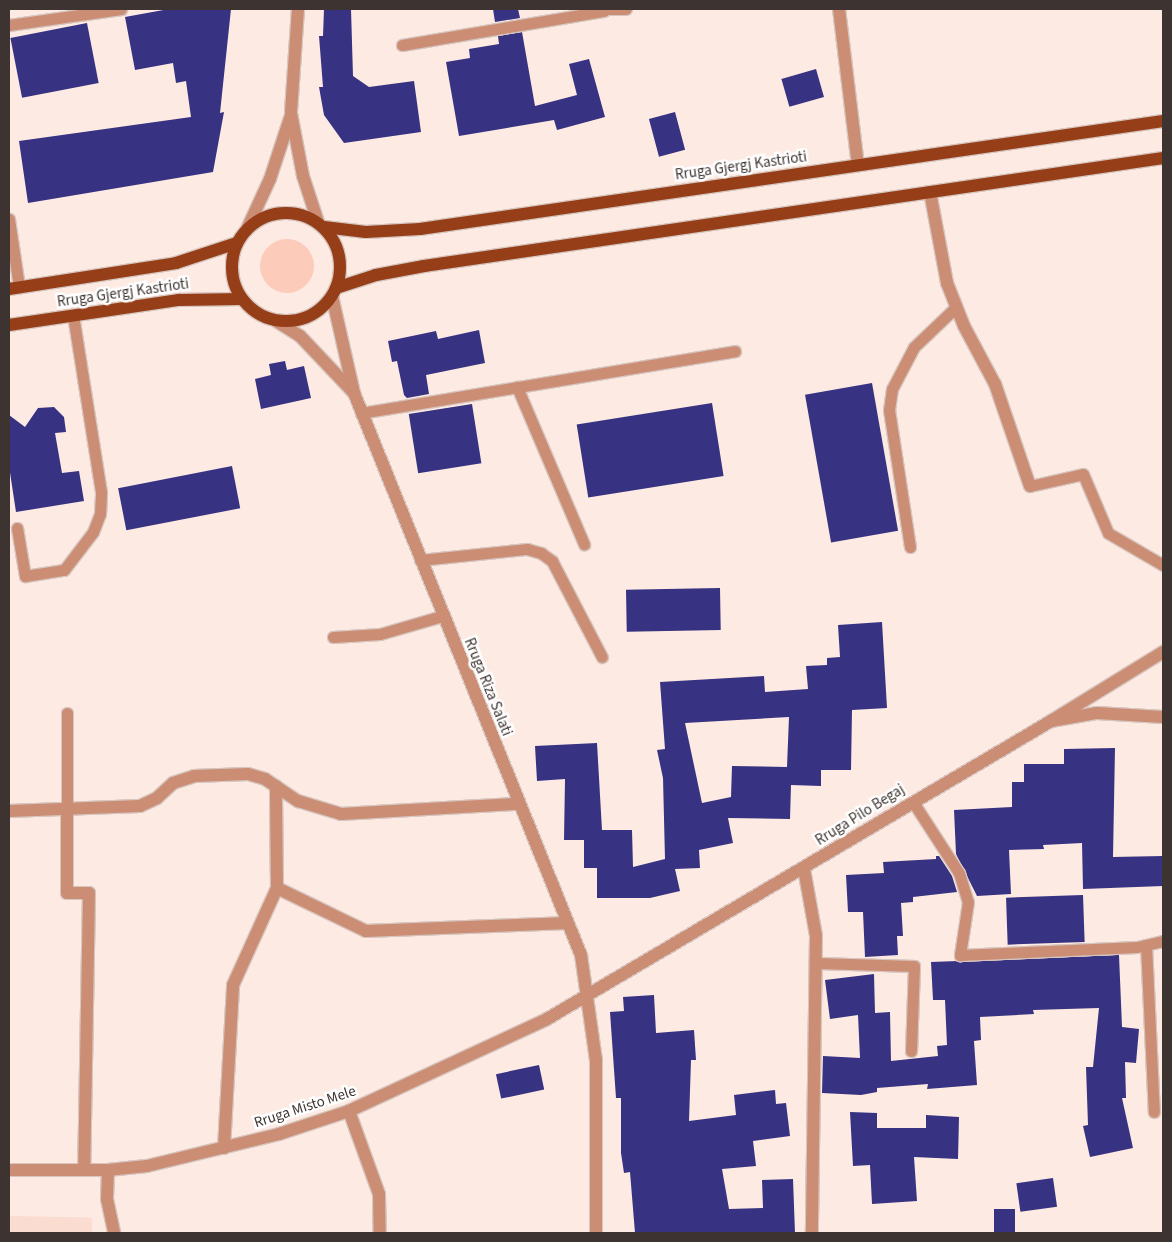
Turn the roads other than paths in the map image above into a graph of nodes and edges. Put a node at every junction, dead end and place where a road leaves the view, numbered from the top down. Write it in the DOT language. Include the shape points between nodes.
graph roads {
  1 [pos="121,9"];
  2 [pos="298,9"];
  3 [pos="626,9"];
  4 [pos="839,9"];
  5 [pos="601,10"];
  6 [pos="9,25"];
  7 [pos="402,45"];
  8 [pos="291,113"];
  9 [pos="1163,121"];
  10 [pos="1163,158"];
  11 [pos="858,165"];
  12 [pos="930,192"];
  13 [pos="9,218"];
  14 [pos="321,225"];
  15 [pos="247,229"];
  16 [pos="236,243"];
  17 [pos="14,288"];
  18 [pos="334,292"];
  19 [pos="242,299"];
  20 [pos="956,307"];
  21 [pos="73,316"];
  22 [pos="276,321"];
  23 [pos="9,325"];
  24 [pos="735,351"];
  25 [pos="517,387"];
  26 [pos="354,393"];
  27 [pos="361,413"];
  28 [pos="1030,486"];
  29 [pos="17,528"];
  30 [pos="584,544"];
  31 [pos="910,547"];
  32 [pos="420,560"];
  33 [pos="1163,565"];
  34 [pos="442,616"];
  35 [pos="332,637"];
  36 [pos="1163,652"];
  37 [pos="602,657"];
  38 [pos="67,713"];
  39 [pos="1163,717"];
  40 [pos="1051,721"];
  41 [pos="276,786"];
  42 [pos="913,802"];
  43 [pos="517,804"];
  44 [pos="67,810"];
  45 [pos="9,811"];
  46 [pos="804,869"];
  47 [pos="277,888"];
  48 [pos="568,923"];
  49 [pos="1163,941"];
  50 [pos="1146,944"];
  51 [pos="817,963"];
  52 [pos="588,993"];
  53 [pos="911,1051"];
  54 [pos="349,1112"];
  55 [pos="1154,1112"];
  56 [pos="224,1148"];
  57 [pos="9,1170"];
  58 [pos="84,1170"];
  59 [pos="108,1170"];
  60 [pos="114,1233"];
  61 [pos="380,1233"];
  62 [pos="596,1233"];
  63 [pos="812,1233"];
  1 -- 6 [label="lane"];
  2 -- 8 [label="street"];
  3 -- 5 [label="street"];
  4 -- 11 [label="street"];
  5 -- 7 [label="lane"];
  8 -- 14 [label="street" via="303,176"];
  8 -- 15 [label="street" via="270,179"];
  9 -- 11 [label="main road, Rruga Gjergj Kastrioti"];
  10 -- 12 [label="main road"];
  11 -- 14 [label="main road, Rruga Gjergj Kastrioti" via="420,229 366,232"];
  12 -- 18 [label="main road" via="424,266 376,275"];
  12 -- 20 [label="street" via="940,255"];
  13 -- 17 [label="lane"];
  14 -- 15 [label="main road" via="294,213 281,212 257,221"];
  14 -- 18 [label="main road" via="334,240 339,256"];
  15 -- 16 [label="main road"];
  16 -- 17 [label="main road, Rruga Gjergj Kastrioti" via="176,263"];
  16 -- 19 [label="main road" via="232,272"];
  18 -- 22 [label="main road" via="314,314 302,319"];
  18 -- 26 [label="street, Rruga Riza Salati"];
  19 -- 21 [label="main road, Rruga Gjergj Kastrioti" via="179,300"];
  19 -- 22 [label="main road" via="251,309"];
  20 -- 28 [label="street" via="995,384"];
  20 -- 31 [label="lane" via="914,347 892,389 890,410"];
  21 -- 23 [label="main road, Rruga Gjergj Kastrioti"];
  21 -- 29 [label="lane" via="101,492 100,514 93,532 64,570 25,576"];
  22 -- 26 [label="street" via="306,342"];
  24 -- 25 [label="lane"];
  25 -- 27 [label="lane"];
  25 -- 30 [label="lane"];
  26 -- 27 [label="street, Rruga Riza Salati"];
  27 -- 32 [label="street, Rruga Riza Salati"];
  28 -- 33 [label="lane" via="1083,474 1108,533"];
  32 -- 34 [label="street, Rruga Riza Salati"];
  32 -- 37 [label="lane" via="527,549 541,553 552,562"];
  34 -- 35 [label="lane" via="380,634"];
  34 -- 43 [label="street, Rruga Riza Salati"];
  36 -- 40 [label="street"];
  38 -- 44 [label="lane"];
  39 -- 40 [label="street, Rruga Pilo Begaj" via="1097,713"];
  40 -- 42 [label="street, Rruga Pilo Begaj"];
  41 -- 43 [label="street" via="298,801 341,814"];
  41 -- 44 [label="street" via="248,774 194,776 173,783 157,798 140,806"];
  41 -- 47 [label="street"];
  42 -- 46 [label="street, Rruga Pilo Begaj"];
  42 -- 50 [label="lane" via="945,847 968,902 960,955"];
  43 -- 48 [label="street, Rruga Riza Salati"];
  44 -- 45 [label="street"];
  44 -- 58 [label="street" via="68,893 89,893"];
  46 -- 51 [label="street" via="814,918"];
  46 -- 52 [label="street, Rruga Pilo Begaj"];
  47 -- 48 [label="street" via="366,931"];
  47 -- 56 [label="street" via="233,985"];
  48 -- 52 [label="street, Rruga Riza Salati" via="581,955"];
  49 -- 50 [label="lane"];
  50 -- 55 [label="lane"];
  51 -- 53 [label="lane" via="914,966"];
  51 -- 63 [label="street"];
  52 -- 54 [label="street, Rruga Misto Mele" via="497,1045"];
  52 -- 62 [label="street, Rruga Riza Salati" via="598,1094"];
  54 -- 56 [label="street, Rruga Misto Mele"];
  54 -- 61 [label="street" via="379,1194"];
  56 -- 59 [label="street, Rruga Misto Mele" via="147,1166"];
  57 -- 58 [label="street, Rruga Misto Mele"];
  58 -- 59 [label="street, Rruga Misto Mele"];
  59 -- 60 [label="street" via="107,1199"];
}
